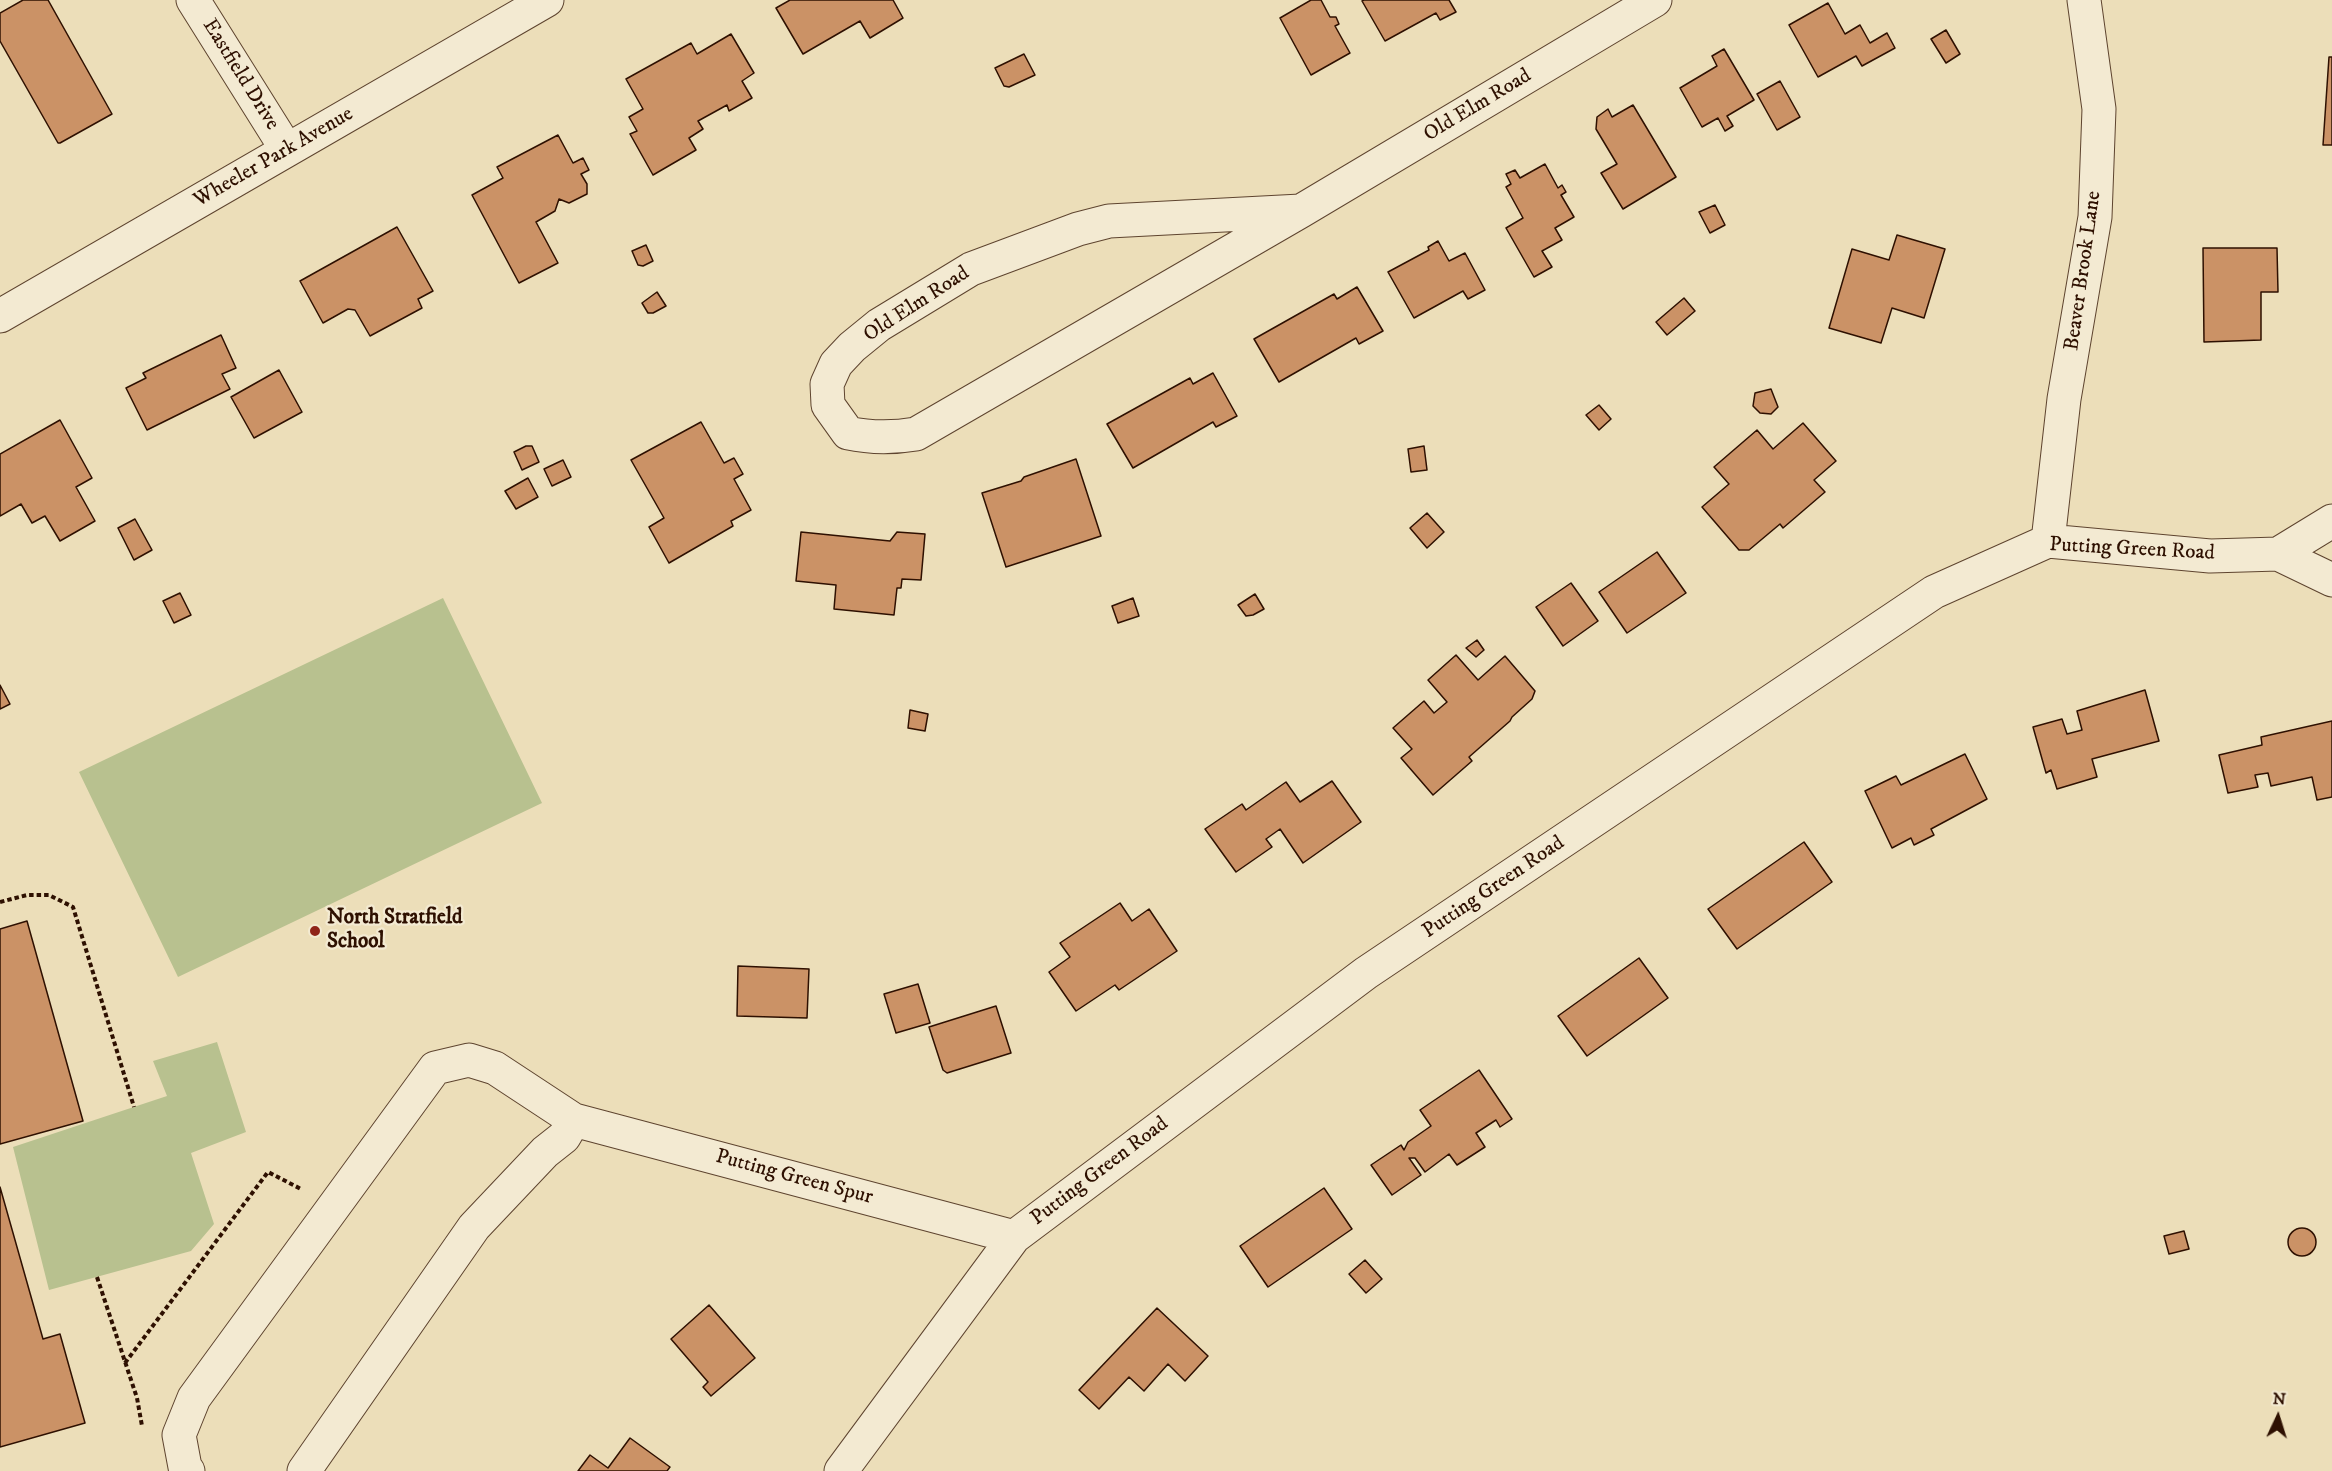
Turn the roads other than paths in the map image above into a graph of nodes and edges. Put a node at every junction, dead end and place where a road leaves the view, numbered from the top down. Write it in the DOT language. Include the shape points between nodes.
graph roads {
  1 [pos="193,0"];
  2 [pos="548,0"];
  3 [pos="1655,0"];
  4 [pos="2084,0"];
  5 [pos="287,150"];
  6 [pos="1301,211"];
  7 [pos="0,316"];
  8 [pos="2332,521"];
  9 [pos="2048,541"];
  10 [pos="2278,554"];
  11 [pos="2332,580"];
  12 [pos="574,1120"];
  13 [pos="1014,1237"];
  14 [pos="189,1471"];
  15 [pos="304,1471"];
  16 [pos="841,1471"];
  1 -- 5 [label="street, Eastfield Drive"];
  2 -- 5 [label="street, Wheeler Park Avenue"];
  3 -- 6 [label="street, Old Elm Road"];
  4 -- 9 [label="street, Beaver Brook Lane" via="2099,109 2095,217 2064,399"];
  5 -- 7 [label="street, Wheeler Park Avenue"];
  6 -- 6 [label="street, Old Elm Road" via="916,434 892,438 848,433 828,405 826,384 836,364 852,347 879,325 971,269 1109,221"];
  8 -- 10 [label="street, Putting Green Road"];
  9 -- 10 [label="street, Putting Green Road" via="2210,556"];
  9 -- 13 [label="street, Putting Green Road" via="1935,592 1386,960"];
  10 -- 11 [label="street, Putting Green Road"];
  12 -- 13 [label="street, Putting Green Spur"];
  12 -- 14 [label="street, Putting Green Spur" via="495,1068 469,1060 435,1068 194,1398 179,1435"];
  12 -- 15 [label="street" via="564,1137 474,1227"];
  13 -- 16 [label="street, Putting Green Road"];
}
